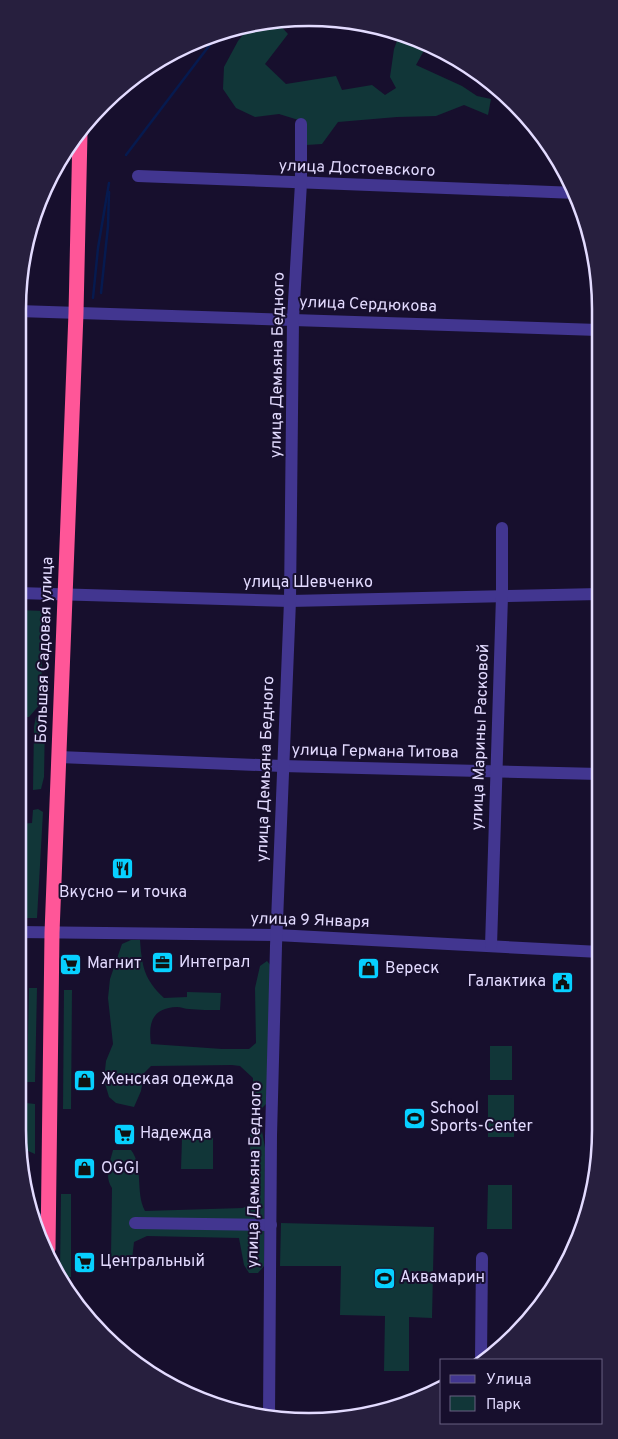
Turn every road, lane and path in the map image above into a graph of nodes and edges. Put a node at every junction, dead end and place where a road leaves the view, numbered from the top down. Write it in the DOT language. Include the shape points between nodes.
graph roads {
  1 [pos="302,124"];
  2 [pos="80,144"];
  3 [pos="138,176"];
  4 [pos="301,183"];
  5 [pos="567,193"];
  6 [pos="26,311"];
  7 [pos="76,313"];
  8 [pos="294,319"];
  9 [pos="592,330"];
  10 [pos="502,528"];
  11 [pos="26,593"];
  12 [pos="592,594"];
  13 [pos="65,595"];
  14 [pos="502,596"];
  15 [pos="290,601"];
  16 [pos="59,757"];
  17 [pos="282,766"];
  18 [pos="496,771"];
  19 [pos="592,774"];
  20 [pos="26,932"];
  21 [pos="52,933"];
  22 [pos="276,935"];
  23 [pos="491,946"];
  24 [pos="592,952"];
  25 [pos="41,1220"];
  26 [pos="48,1220"];
  27 [pos="135,1223"];
  28 [pos="270,1225"];
  29 [pos="48,1238"];
  30 [pos="482,1258"];
  31 [pos="481,1354"];
  32 [pos="269,1410"];
  1 -- 4 [label="street, улица Демьяна Бедного"];
  2 -- 7 [label="highway, Большая Садовая улица"];
  3 -- 4 [label="street, улица Достоевского"];
  4 -- 5 [label="street, улица Достоевского"];
  4 -- 8 [label="street, улица Демьяна Бедного"];
  6 -- 7 [label="street, улица Сердюкова"];
  7 -- 8 [label="street, улица Сердюкова"];
  7 -- 13 [label="highway, Большая Садовая улица"];
  8 -- 9 [label="street, улица Сердюкова"];
  8 -- 15 [label="street, улица Демьяна Бедного"];
  10 -- 14 [label="street, улица Марины Расковой"];
  11 -- 13 [label="street, улица Шевченко"];
  12 -- 14 [label="street, улица Шевченко"];
  13 -- 15 [label="street, улица Шевченко"];
  13 -- 16 [label="highway, Большая Садовая улица"];
  14 -- 15 [label="street, улица Шевченко"];
  14 -- 18 [label="street, улица Марины Расковой"];
  15 -- 17 [label="street, улица Демьяна Бедного"];
  16 -- 17 [label="street, улица Германа Титова"];
  16 -- 21 [label="highway, Большая Садовая улица"];
  17 -- 18 [label="street, улица Германа Титова"];
  17 -- 22 [label="street, улица Демьяна Бедного"];
  18 -- 19 [label="street, улица Германа Титова"];
  18 -- 23 [label="street, улица Марины Расковой"];
  20 -- 21 [label="street, улица 9 Января"];
  21 -- 22 [label="street, улица 9 Января"];
  21 -- 26 [label="highway, Большая Садовая улица"];
  22 -- 23 [label="street, улица 9 Января"];
  22 -- 28 [label="street, улица Демьяна Бедного"];
  23 -- 24 [label="street, улица 9 Января"];
  25 -- 26 [label="street"];
  26 -- 29 [label="highway, Большая Садовая улица"];
  27 -- 28 [label="street"];
  28 -- 32 [label="street, улица Демьяна Бедного"];
  30 -- 31 [label="street"];
}
